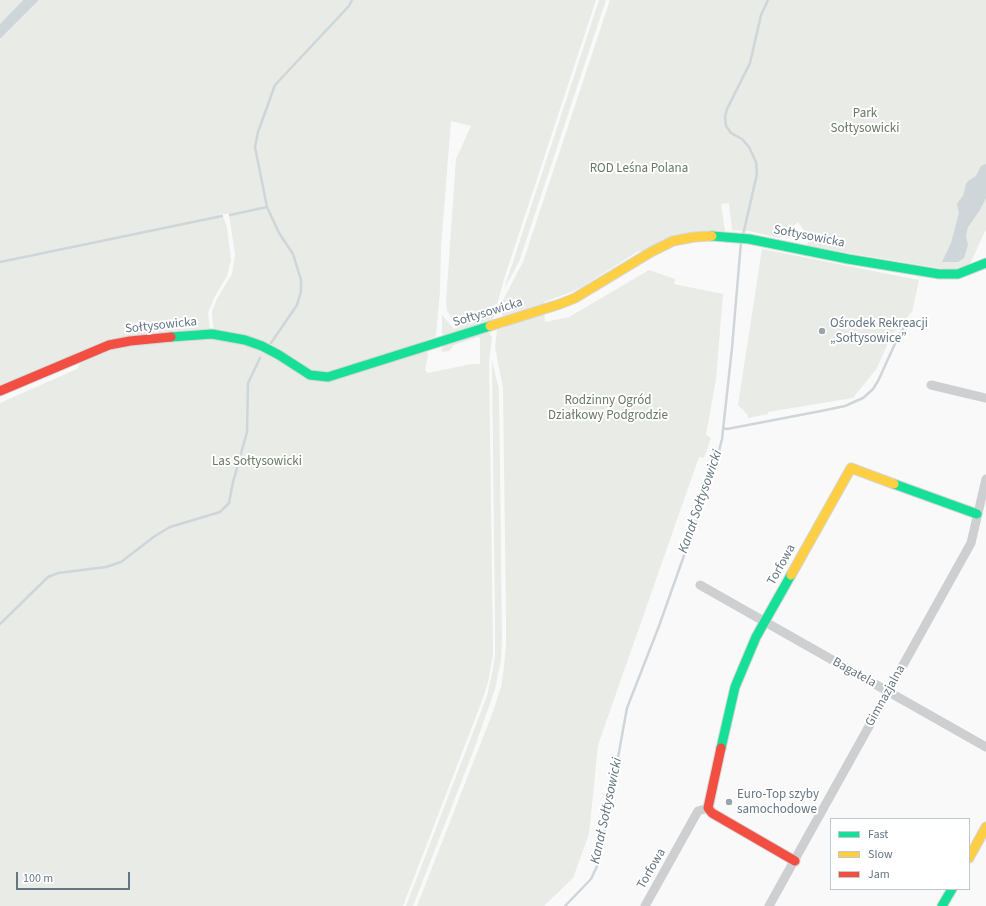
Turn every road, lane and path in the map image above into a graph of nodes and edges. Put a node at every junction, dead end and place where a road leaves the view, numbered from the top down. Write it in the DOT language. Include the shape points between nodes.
graph roads {
  1 [pos="986,263"];
  2 [pos="931,385"];
  3 [pos="0,391"];
  4 [pos="986,398"];
  5 [pos="986,480"];
  6 [pos="978,514"];
  7 [pos="700,585"];
  8 [pos="765,622"];
  9 [pos="888,692"];
  10 [pos="986,746"];
  11 [pos="708,808"];
  12 [pos="986,828"];
  13 [pos="970,856"];
  14 [pos="795,861"];
  15 [pos="951,890"];
  16 [pos="645,906"];
  17 [pos="770,906"];
  18 [pos="942,906"];
  1 -- 3 [label="street, Sołtysowicka" via="958,274 939,274 749,239 698,236 673,241 575,298 560,304 328,377 310,375 262,346 212,334 145,339 108,345"];
  2 -- 4 [label="street"];
  5 -- 6 [label="street, Gimnazjalna"];
  6 -- 8 [label="street, Torfowa" via="851,468"];
  6 -- 9 [label="street, Gimnazjalna" via="971,543"];
  7 -- 8 [label="street, Bagatela"];
  8 -- 9 [label="street, Bagatela"];
  8 -- 11 [label="street, Torfowa" via="735,687"];
  9 -- 10 [label="street, Bagatela"];
  9 -- 14 [label="street, Gimnazjalna"];
  11 -- 14 [label="street" via="712,814"];
  11 -- 16 [label="street, Torfowa" via="698,811"];
  12 -- 13 [label="street"];
  14 -- 17 [label="street, Gimnazjalna"];
  15 -- 18 [label="street"];
}
